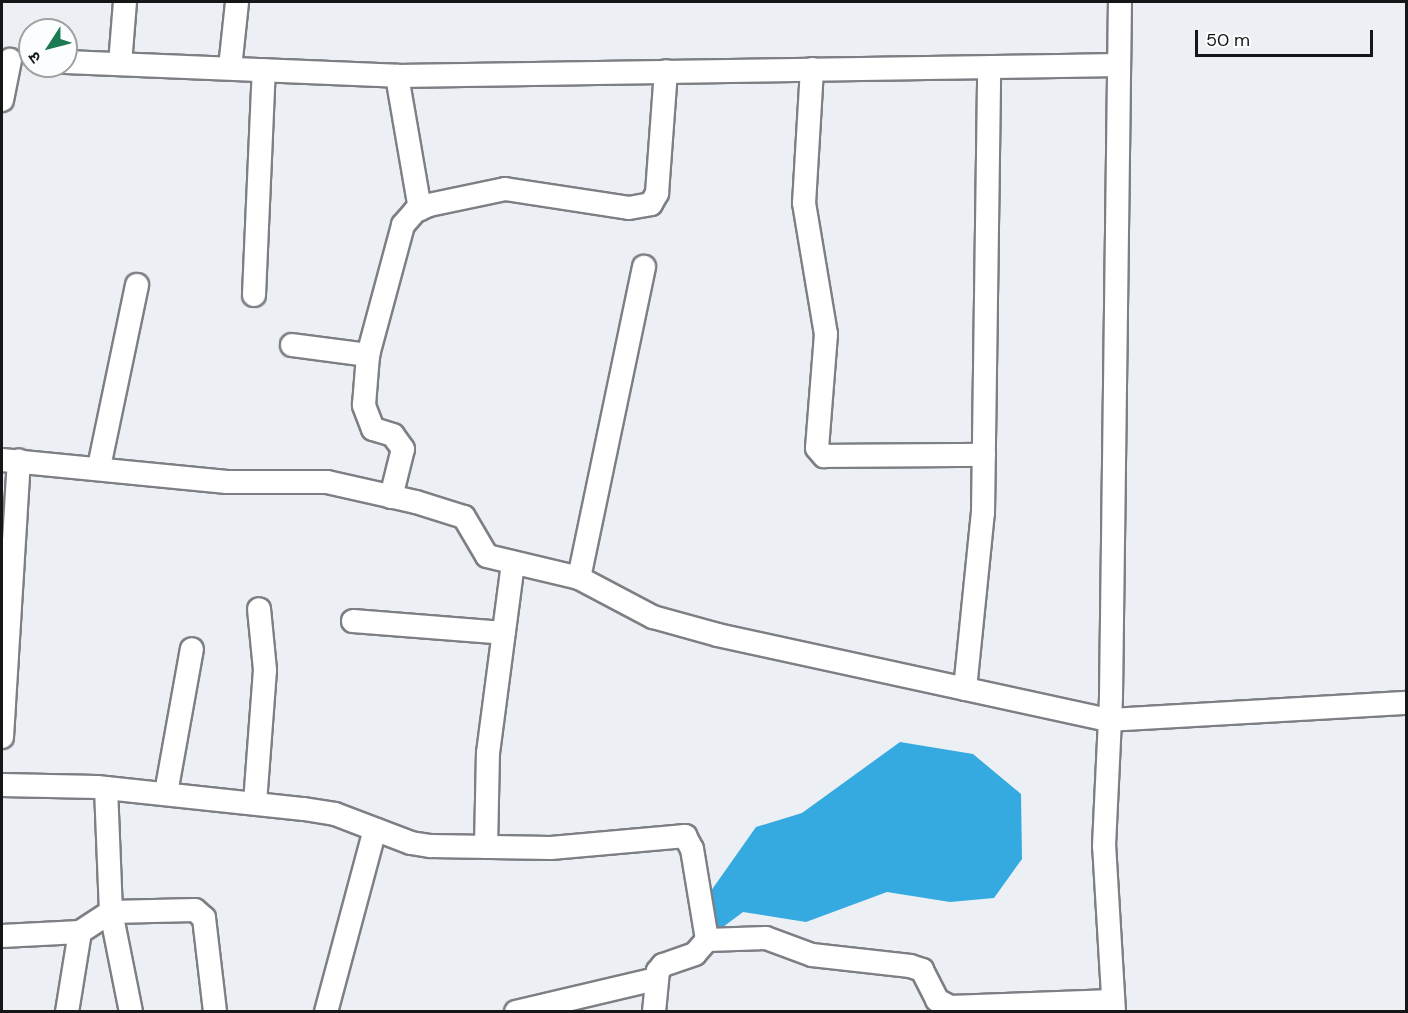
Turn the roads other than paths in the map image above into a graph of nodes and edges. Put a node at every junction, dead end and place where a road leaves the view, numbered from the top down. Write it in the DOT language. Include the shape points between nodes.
graph roads {
  1 [pos="125,2"];
  2 [pos="237,2"];
  3 [pos="1120,2"];
  4 [pos="14,60"];
  5 [pos="78,62"];
  6 [pos="120,64"];
  7 [pos="1119,65"];
  8 [pos="989,67"];
  9 [pos="230,69"];
  10 [pos="812,69"];
  11 [pos="264,70"];
  12 [pos="666,72"];
  13 [pos="397,76"];
  14 [pos="2,100"];
  15 [pos="420,209"];
  16 [pos="644,267"];
  17 [pos="137,285"];
  18 [pos="254,295"];
  19 [pos="292,345"];
  20 [pos="368,355"];
  21 [pos="984,455"];
  22 [pos="10,460"];
  23 [pos="99,467"];
  24 [pos="391,496"];
  25 [pos="513,562"];
  26 [pos="579,578"];
  27 [pos="259,609"];
  28 [pos="353,621"];
  29 [pos="504,633"];
  30 [pos="192,649"];
  31 [pos="965,689"];
  32 [pos="1407,703"];
  33 [pos="1109,720"];
  34 [pos="2,737"];
  35 [pos="2,784"];
  36 [pos="106,788"];
  37 [pos="166,793"];
  38 [pos="255,803"];
  39 [pos="375,829"];
  40 [pos="486,847"];
  41 [pos="111,912"];
  42 [pos="80,932"];
  43 [pos="2,936"];
  44 [pos="707,940"];
  45 [pos="656,979"];
  46 [pos="1114,1006"];
  47 [pos="67,1011"];
  48 [pos="130,1011"];
  49 [pos="215,1011"];
  50 [pos="326,1011"];
  51 [pos="516,1011"];
  52 [pos="654,1011"];
  1 -- 6 [label="street"];
  2 -- 9 [label="street"];
  3 -- 7 [label="street"];
  4 -- 14 [label="street"];
  5 -- 6 [label="street"];
  6 -- 9 [label="street"];
  7 -- 8 [label="street"];
  7 -- 33 [label="street"];
  8 -- 10 [label="street"];
  8 -- 21 [label="street"];
  9 -- 11 [label="street"];
  10 -- 12 [label="street"];
  10 -- 21 [label="street" via="804,203 826,334 817,448 824,456"];
  11 -- 13 [label="street"];
  11 -- 18 [label="street"];
  12 -- 13 [label="street"];
  12 -- 15 [label="street" via="657,193 651,204 629,208 505,189"];
  13 -- 15 [label="street"];
  15 -- 20 [label="street" via="403,225"];
  16 -- 26 [label="street"];
  17 -- 23 [label="street"];
  19 -- 20 [label="street"];
  20 -- 24 [label="street" via="366,417 374,429 393,435 403,448"];
  21 -- 31 [label="street" via="983,513"];
  22 -- 23 [label="street"];
  22 -- 34 [label="street"];
  23 -- 24 [label="street" via="226,482 327,482"];
  24 -- 25 [label="street" via="464,517 488,556"];
  25 -- 26 [label="street"];
  25 -- 29 [label="street"];
  26 -- 31 [label="street" via="653,617"];
  27 -- 38 [label="street" via="265,670"];
  28 -- 29 [label="street"];
  29 -- 40 [label="street" via="488,753"];
  30 -- 37 [label="street"];
  31 -- 33 [label="street"];
  32 -- 33 [label="street"];
  33 -- 46 [label="street" via="1104,846"];
  35 -- 36 [label="street"];
  36 -- 37 [label="street"];
  36 -- 41 [label="street"];
  37 -- 38 [label="street"];
  38 -- 39 [label="street" via="335,814"];
  39 -- 40 [label="street" via="411,843"];
  39 -- 50 [label="street"];
  40 -- 44 [label="street" via="551,848 685,836 692,849"];
  41 -- 42 [label="street"];
  41 -- 48 [label="street"];
  41 -- 49 [label="street" via="199,912 204,918"];
  42 -- 43 [label="street"];
  42 -- 47 [label="street"];
  44 -- 45 [label="street" via="695,954 663,965"];
  44 -- 46 [label="street" via="766,938 812,955 910,966 922,970 937,1000 950,1007"];
  45 -- 51 [label="street"];
  45 -- 52 [label="street"];
}
